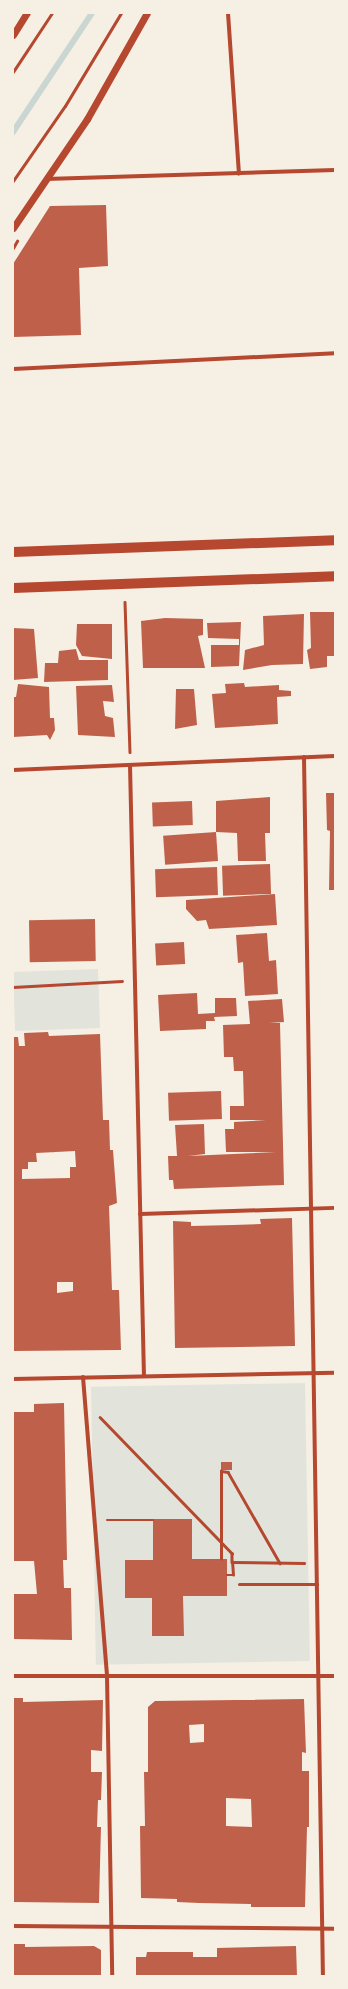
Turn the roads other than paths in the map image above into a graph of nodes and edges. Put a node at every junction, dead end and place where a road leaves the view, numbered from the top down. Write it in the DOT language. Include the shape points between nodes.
graph roads {
  1 [pos="27,13"];
  2 [pos="147,13"];
  3 [pos="228,13"];
  4 [pos="13,35"];
  5 [pos="335,170"];
  6 [pos="239,174"];
  7 [pos="46,179"];
  8 [pos="13,228"];
  9 [pos="335,353"];
  10 [pos="13,369"];
  11 [pos="335,540"];
  12 [pos="13,552"];
  13 [pos="335,576"];
  14 [pos="13,588"];
  15 [pos="335,756"];
  16 [pos="304,757"];
  17 [pos="130,765"];
  18 [pos="13,770"];
  19 [pos="335,1208"];
  20 [pos="311,1209"];
  21 [pos="140,1214"];
  22 [pos="335,1373"];
  23 [pos="314,1374"];
  24 [pos="144,1376"];
  25 [pos="83,1377"];
  26 [pos="13,1379"];
  27 [pos="239,1584"];
  28 [pos="317,1584"];
  29 [pos="13,1676"];
  30 [pos="107,1676"];
  31 [pos="318,1676"];
  32 [pos="335,1676"];
  33 [pos="13,1926"];
  34 [pos="111,1927"];
  35 [pos="322,1929"];
  36 [pos="335,1929"];
  37 [pos="112,1976"];
  38 [pos="323,1976"];
  1 -- 4 [label="street"];
  2 -- 7 [label="street" via="87,119"];
  3 -- 6 [label="street"];
  5 -- 6 [label="street"];
  6 -- 7 [label="street"];
  7 -- 8 [label="street"];
  9 -- 10 [label="street"];
  11 -- 12 [label="main road"];
  13 -- 14 [label="main road"];
  15 -- 16 [label="street"];
  16 -- 17 [label="street"];
  16 -- 20 [label="street"];
  17 -- 18 [label="street"];
  17 -- 21 [label="street"];
  19 -- 20 [label="street"];
  20 -- 21 [label="street"];
  20 -- 23 [label="street"];
  21 -- 24 [label="street"];
  22 -- 23 [label="street"];
  23 -- 24 [label="street"];
  23 -- 28 [label="street"];
  24 -- 25 [label="street"];
  25 -- 26 [label="street"];
  25 -- 30 [label="street"];
  27 -- 28 [label="lane"];
  28 -- 31 [label="street"];
  29 -- 30 [label="street"];
  30 -- 31 [label="street"];
  30 -- 34 [label="street"];
  31 -- 32 [label="street"];
  31 -- 35 [label="street"];
  33 -- 34 [label="street"];
  34 -- 35 [label="street"];
  34 -- 37 [label="street"];
  35 -- 36 [label="street"];
  35 -- 38 [label="street"];
}
